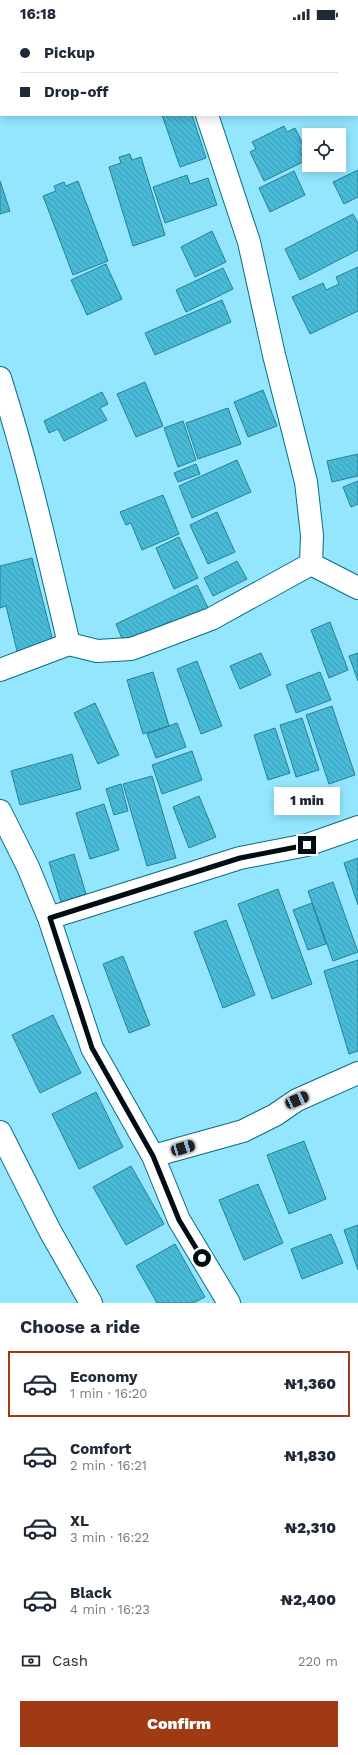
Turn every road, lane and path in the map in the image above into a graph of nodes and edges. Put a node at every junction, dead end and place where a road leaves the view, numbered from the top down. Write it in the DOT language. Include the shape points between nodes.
graph roads {
  1 [pos="207,116"];
  2 [pos="0,378"];
  3 [pos="311,564"];
  4 [pos="358,588"];
  5 [pos="69,644"];
  6 [pos="0,670"];
  7 [pos="0,811"];
  8 [pos="358,827"];
  9 [pos="50,918"];
  10 [pos="358,1073"];
  11 [pos="0,1132"];
  12 [pos="153,1156"];
  13 [pos="91,1303"];
  14 [pos="229,1303"];
  1 -- 3 [label="street" via="248,242 306,482 312,535"];
  2 -- 5 [label="street" via="49,557"];
  3 -- 4 [label="street"];
  3 -- 5 [label="street" via="211,619 131,649 97,651"];
  5 -- 6 [label="street"];
  7 -- 9 [label="street"];
  8 -- 9 [label="street" via="307,845 240,858"];
  9 -- 12 [label="street" via="92,1048"];
  10 -- 12 [label="street" via="297,1100 244,1131"];
  11 -- 13 [label="street" via="50,1231"];
  12 -- 14 [label="street" via="179,1220"];
}
